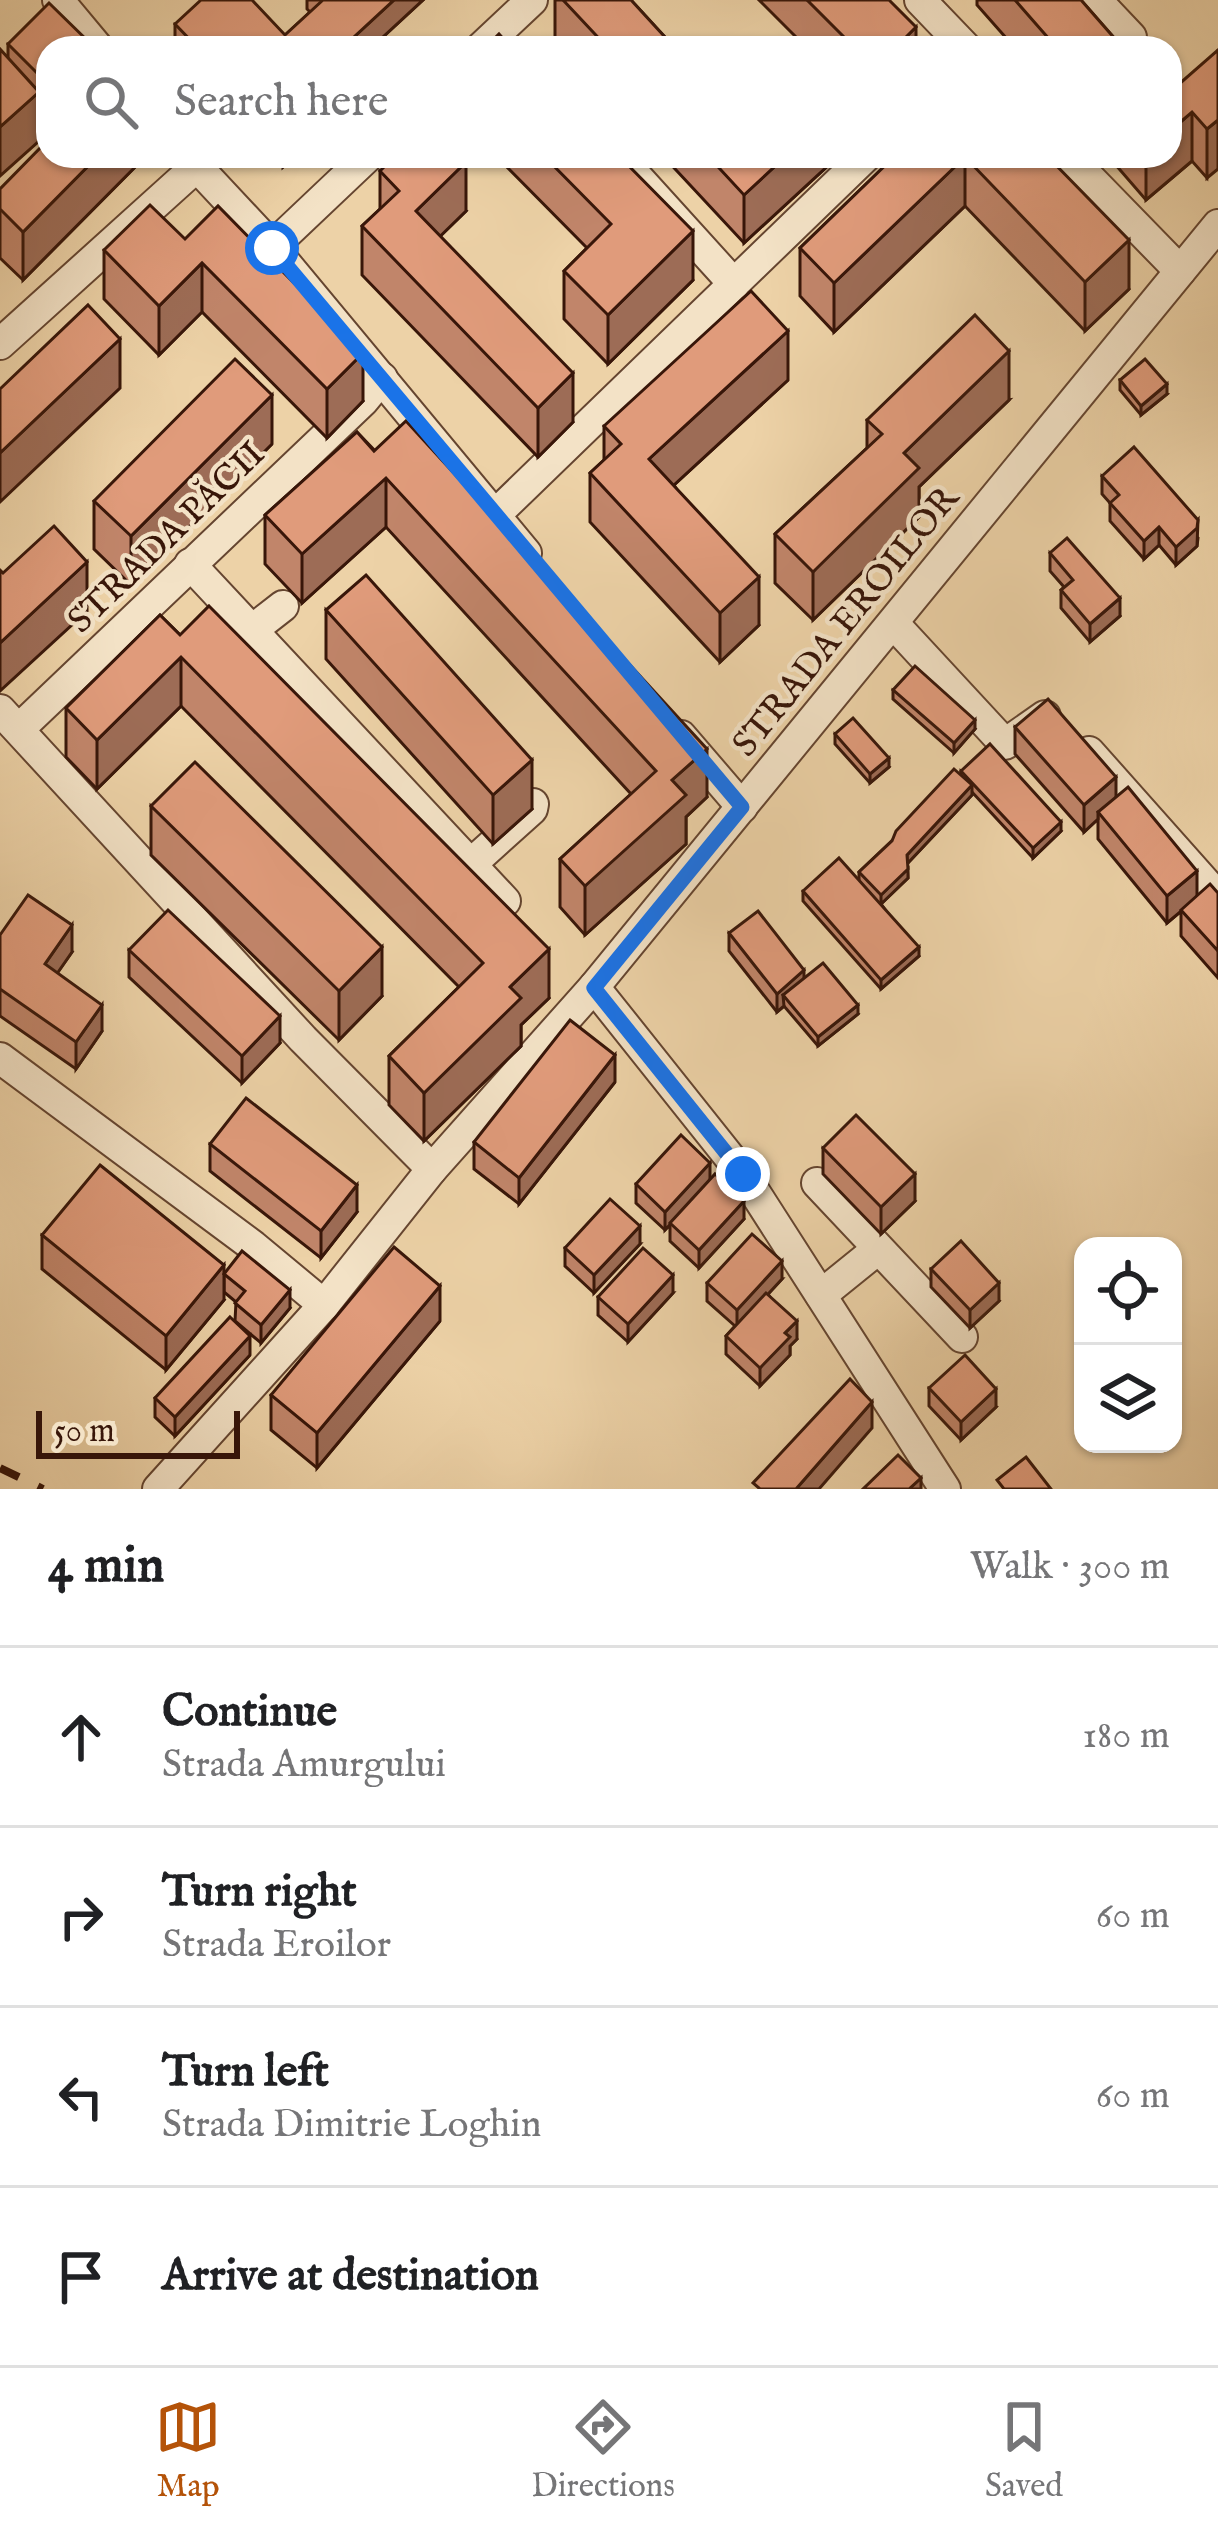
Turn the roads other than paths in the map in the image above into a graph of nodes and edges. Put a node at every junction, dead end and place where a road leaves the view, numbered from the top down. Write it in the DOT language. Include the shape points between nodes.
graph roads {
  1 [pos="58,0"];
  2 [pos="532,0"];
  3 [pos="920,0"];
  4 [pos="1096,0"];
  5 [pos="88,36"];
  6 [pos="505,36"];
  7 [pos="954,36"];
  8 [pos="1130,36"];
  9 [pos="185,168"];
  10 [pos="198,168"];
  11 [pos="355,168"];
  12 [pos="629,168"];
  13 [pos="854,168"];
  14 [pos="1080,168"];
  15 [pos="1218,225"];
  16 [pos="272,248"];
  17 [pos="1180,271"];
  18 [pos="734,284"];
  19 [pos="0,344"];
  20 [pos="382,378"];
  21 [pos="494,516"];
  22 [pos="190,564"];
  23 [pos="540,570"];
  24 [pos="283,606"];
  25 [pos="892,623"];
  26 [pos="251,631"];
  27 [pos="664,716"];
  28 [pos="9,720"];
  29 [pos="532,804"];
  30 [pos="742,807"];
  31 [pos="471,864"];
  32 [pos="1218,897"];
  33 [pos="505,901"];
  34 [pos="594,988"];
  35 [pos="0,1058"];
  36 [pos="432,1169"];
  37 [pos="817,1183"];
  38 [pos="878,1249"];
  39 [pos="821,1295"];
  40 [pos="324,1305"];
  41 [pos="962,1337"];
  42 [pos="158,1489"];
  43 [pos="945,1489"];
  1 -- 5 [label="street"];
  2 -- 6 [label="street"];
  3 -- 7 [label="street"];
  4 -- 8 [label="street"];
  9 -- 19 [label="street"];
  10 -- 16 [label="street"];
  11 -- 16 [label="street"];
  12 -- 18 [label="street"];
  13 -- 18 [label="street"];
  14 -- 17 [label="street"];
  15 -- 17 [label="street, STRADA EROILOR"];
  16 -- 20 [label="street"];
  17 -- 25 [label="street, STRADA EROILOR"];
  18 -- 21 [label="street"];
  20 -- 21 [label="street"];
  20 -- 22 [label="street, STRADA PĂCII"];
  21 -- 23 [label="street"];
  22 -- 26 [label="street"];
  22 -- 28 [label="street, STRADA PĂCII"];
  24 -- 26 [label="street"];
  25 -- 30 [label="street, STRADA EROILOR"];
  25 -- 32 [label="street" via="1005,744 1038,718 1059,718"];
  26 -- 31 [label="street"];
  27 -- 30 [label="street"];
  28 -- 36 [label="street"];
  29 -- 31 [label="street"];
  30 -- 34 [label="street, STRADA EROILOR"];
  31 -- 33 [label="street"];
  34 -- 36 [label="street, STRADA EROILOR"];
  34 -- 39 [label="street" via="743,1174"];
  35 -- 40 [label="street"];
  36 -- 40 [label="street, STRADA EROILOR"];
  37 -- 38 [label="street"];
  38 -- 39 [label="street"];
  38 -- 41 [label="street"];
  39 -- 43 [label="street"];
  40 -- 42 [label="street, STRADA EROILOR"];
}
